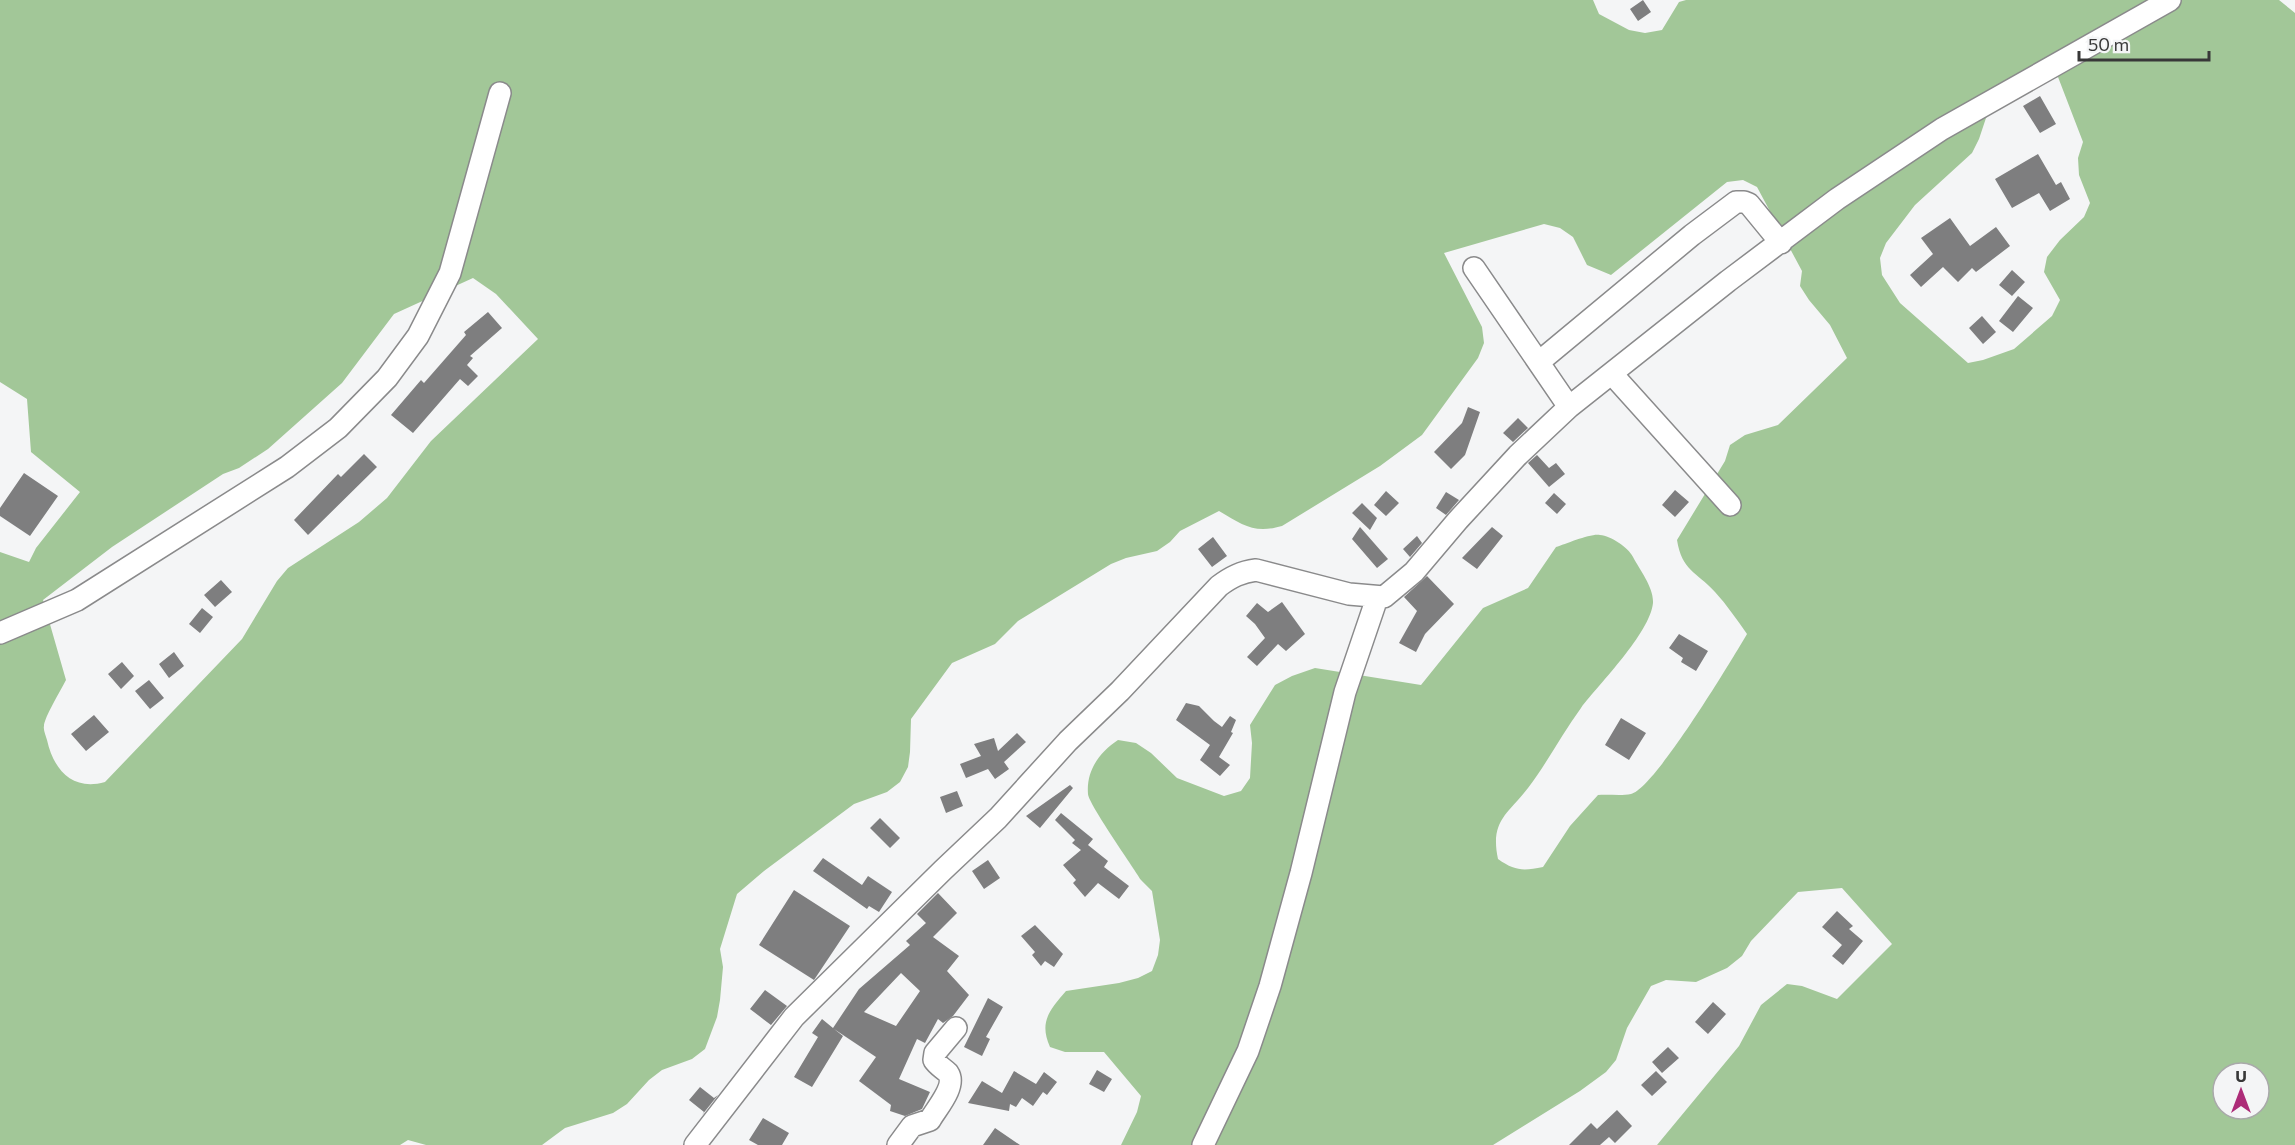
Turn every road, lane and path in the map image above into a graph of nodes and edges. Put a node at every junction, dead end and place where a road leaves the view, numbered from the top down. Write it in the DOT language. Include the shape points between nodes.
graph roads {
  1 [pos="2170,0"];
  2 [pos="500,93"];
  3 [pos="1780,243"];
  4 [pos="1474,268"];
  5 [pos="1539,362"];
  6 [pos="1612,374"];
  7 [pos="1569,407"];
  8 [pos="1730,505"];
  9 [pos="1377,598"];
  10 [pos="0,633"];
  11 [pos="956,1028"];
  12 [pos="695,1145"];
  13 [pos="898,1145"];
  14 [pos="1203,1145"];
  1 -- 3 [label="street" via="1942,129 1837,199"];
  2 -- 10 [label="street" via="450,273 418,336 387,378 338,428 287,467 77,600"];
  3 -- 5 [label="street" via="1749,204 1736,202"];
  3 -- 6 [label="street"];
  4 -- 5 [label="street"];
  5 -- 7 [label="street"];
  6 -- 7 [label="street"];
  6 -- 8 [label="street"];
  7 -- 9 [label="street" via="1510,463 1414,572 1390,593"];
  9 -- 12 [label="street" via="1256,570 1232,577 1219,586 998,818 794,1017"];
  9 -- 14 [label="street" via="1345,692 1270,986 1248,1051"];
  11 -- 13 [label="street" via="934,1060 949,1075 948,1091 930,1120 912,1126"];
}
